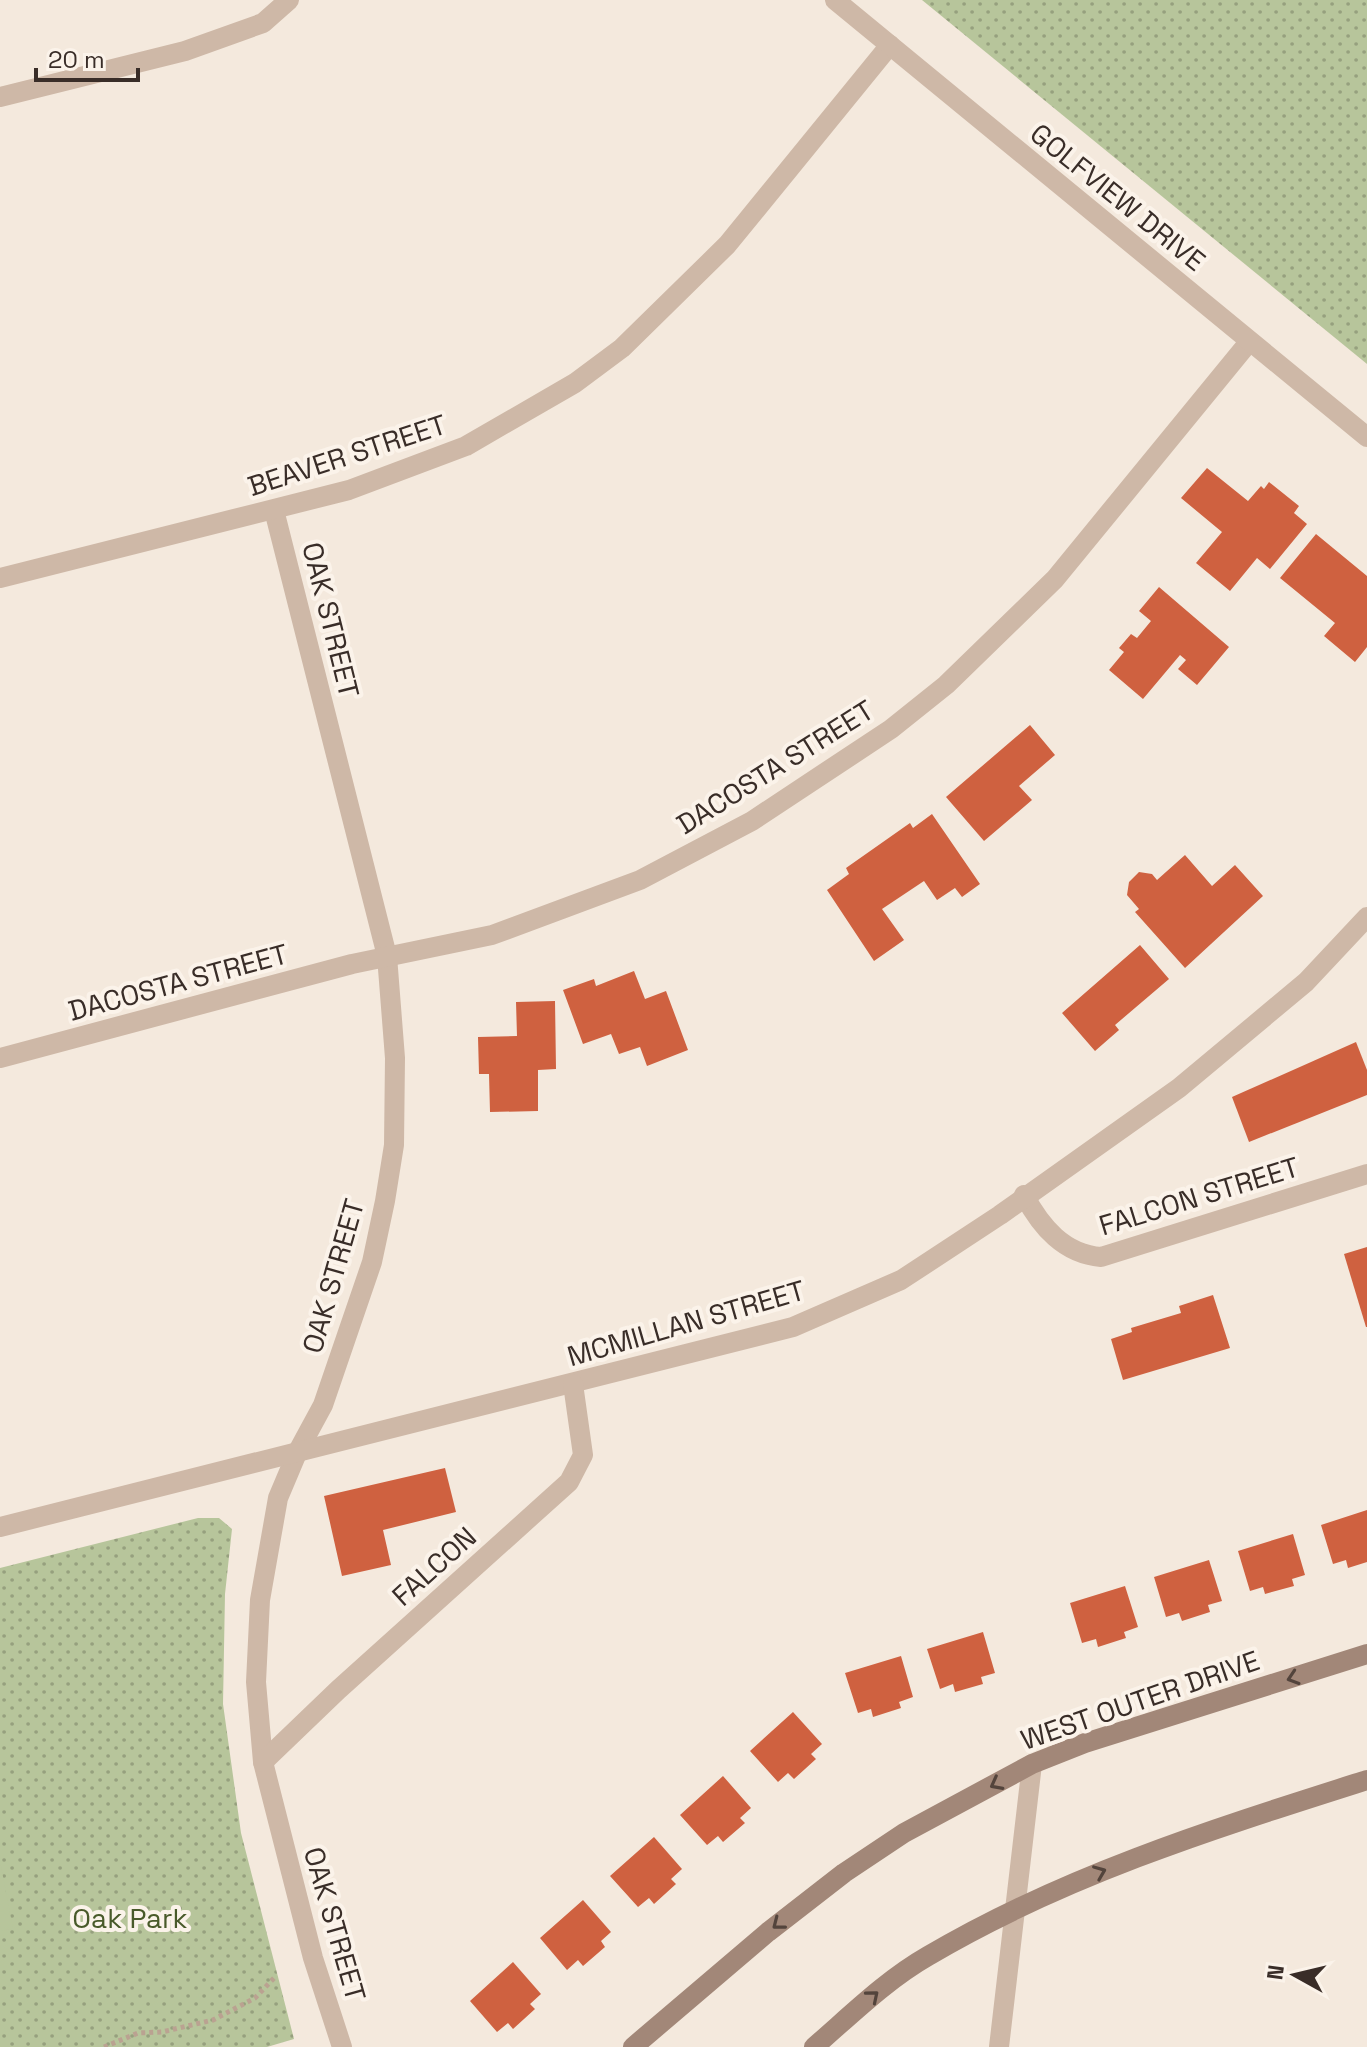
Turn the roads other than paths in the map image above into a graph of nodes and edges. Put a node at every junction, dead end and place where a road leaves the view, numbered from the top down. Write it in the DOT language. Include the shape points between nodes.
graph roads {
  1 [pos="289,0"];
  2 [pos="835,0"];
  3 [pos="890,45"];
  4 [pos="0,97"];
  5 [pos="1249,342"];
  6 [pos="1367,437"];
  7 [pos="274,510"];
  8 [pos="0,578"];
  9 [pos="1367,917"];
  10 [pos="387,956"];
  11 [pos="0,1058"];
  12 [pos="1367,1174"];
  13 [pos="1024,1195"];
  14 [pos="573,1384"];
  15 [pos="297,1453"];
  16 [pos="0,1527"];
  17 [pos="1367,1654"];
  18 [pos="263,1762"];
  19 [pos="1032,1764"];
  20 [pos="1367,1780"];
  21 [pos="1015,1909"];
  22 [pos="342,2047"];
  23 [pos="633,2047"];
  24 [pos="814,2047"];
  25 [pos="999,2047"];
  1 -- 4 [label="street" via="263,23 185,51"];
  2 -- 3 [label="street, GOLFVIEW DRIVE"];
  3 -- 5 [label="street, GOLFVIEW DRIVE"];
  3 -- 7 [label="street, BEAVER STREET" via="727,245 622,348 575,383 466,446 349,490"];
  5 -- 6 [label="street, GOLFVIEW DRIVE"];
  5 -- 10 [label="street, DACOSTA STREET" via="1055,579 946,685 891,729 752,821 640,880 492,935"];
  7 -- 8 [label="street, BEAVER STREET"];
  7 -- 10 [label="street, OAK STREET"];
  9 -- 13 [label="street, MCMILLAN STREET" via="1306,982 1179,1088"];
  10 -- 11 [label="street, DACOSTA STREET"];
  10 -- 15 [label="street, OAK STREET" via="395,1058 394,1145 385,1201 372,1262 328,1391"];
  12 -- 13 [label="street, FALCON STREET" via="1101,1257 1084,1256 1067,1246 1038,1222"];
  13 -- 14 [label="street, MCMILLAN STREET" via="901,1280 793,1327"];
  14 -- 15 [label="street, MCMILLAN STREET"];
  14 -- 18 [label="street, FALCON" via="583,1455 569,1482"];
  15 -- 16 [label="street, MCMILLAN STREET"];
  15 -- 18 [label="street, OAK STREET" via="278,1498 260,1600 256,1682"];
  17 -- 19 [label="main road, WEST OUTER DRIVE, one-way"];
  18 -- 22 [label="street, OAK STREET" via="313,1958"];
  19 -- 21 [label="street"];
  19 -- 23 [label="main road, WEST OUTER DRIVE, one-way" via="904,1833 844,1873"];
  21 -- 20 [label="main road, one-way" via="1179,1840"];
  24 -- 21 [label="main road, one-way" via="925,1957"];
  21 -- 25 [label="street"];
}
